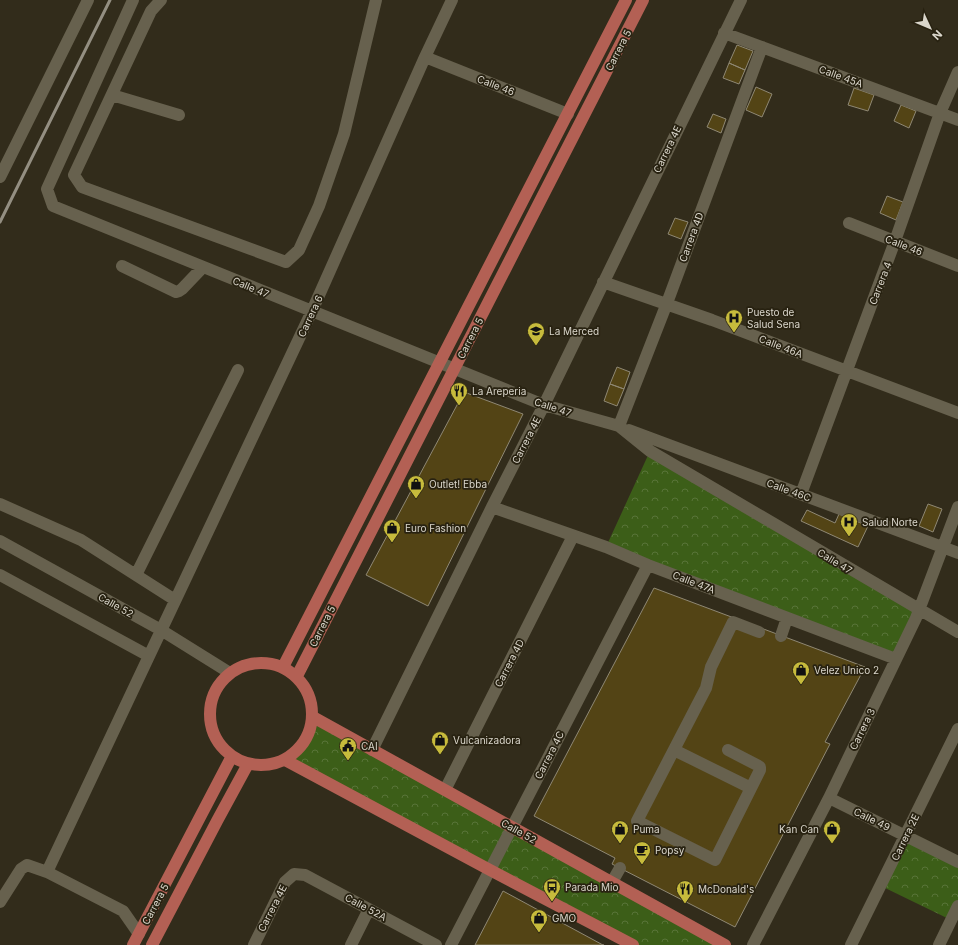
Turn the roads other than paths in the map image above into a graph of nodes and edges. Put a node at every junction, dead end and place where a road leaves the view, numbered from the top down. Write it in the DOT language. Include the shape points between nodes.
graph roads {
  1 [pos="88,0"];
  2 [pos="133,0"];
  3 [pos="161,0"];
  4 [pos="376,0"];
  5 [pos="452,0"];
  6 [pos="626,0"];
  7 [pos="643,0"];
  8 [pos="741,0"];
  9 [pos="724,34"];
  10 [pos="762,47"];
  11 [pos="425,57"];
  12 [pos="958,72"];
  13 [pos="112,95"];
  14 [pos="940,113"];
  15 [pos="568,114"];
  16 [pos="179,115"];
  17 [pos="958,120"];
  18 [pos="0,177"];
  19 [pos="849,223"];
  20 [pos="895,242"];
  21 [pos="122,266"];
  22 [pos="958,266"];
  23 [pos="203,267"];
  24 [pos="603,282"];
  25 [pos="667,303"];
  26 [pos="312,311"];
  27 [pos="439,363"];
  28 [pos="454,369"];
  29 [pos="238,370"];
  30 [pos="847,370"];
  31 [pos="544,405"];
  32 [pos="958,413"];
  33 [pos="620,426"];
  34 [pos="802,494"];
  35 [pos="0,504"];
  36 [pos="492,507"];
  37 [pos="958,507"];
  38 [pos="573,536"];
  39 [pos="0,541"];
  40 [pos="943,547"];
  41 [pos="958,553"];
  42 [pos="648,565"];
  43 [pos="0,575"];
  44 [pos="136,575"];
  45 [pos="175,600"];
  46 [pos="919,610"];
  47 [pos="787,618"];
  48 [pos="161,630"];
  49 [pos="759,632"];
  50 [pos="958,632"];
  51 [pos="781,636"];
  52 [pos="149,656"];
  53 [pos="896,659"];
  54 [pos="283,667"];
  55 [pos="230,674"];
  56 [pos="297,676"];
  57 [pos="313,717"];
  58 [pos="958,729"];
  59 [pos="372,750"];
  60 [pos="674,750"];
  61 [pos="728,750"];
  62 [pos="232,756"];
  63 [pos="285,760"];
  64 [pos="248,764"];
  65 [pos="751,788"];
  66 [pos="445,790"];
  67 [pos="828,798"];
  68 [pos="512,827"];
  69 [pos="905,836"];
  70 [pos="958,862"];
  71 [pos="620,868"];
  72 [pos="490,870"];
  73 [pos="47,872"];
  74 [pos="294,874"];
  75 [pos="612,882"];
  76 [pos="0,902"];
  77 [pos="958,906"];
  78 [pos="369,909"];
  79 [pos="139,934"];
  80 [pos="153,943"];
  81 [pos="133,945"];
  82 [pos="254,945"];
  83 [pos="351,945"];
  84 [pos="436,945"];
  85 [pos="451,945"];
  86 [pos="633,945"];
  87 [pos="725,945"];
  88 [pos="753,945"];
  89 [pos="851,945"];
  90 [pos="939,945"];
  1 -- 18 [label="street"];
  2 -- 23 [label="street, Calle 47" via="47,189 53,206"];
  3 -- 13 [label="street" via="151,11"];
  4 -- 13 [label="street" via="344,134 299,250 286,262 82,187 74,175"];
  5 -- 11 [label="street, Carrera 6"];
  6 -- 15 [label="main road, Carrera 5"];
  7 -- 28 [label="main road, Carrera 5"];
  8 -- 9 [label="street, Carrera 4E"];
  9 -- 10 [label="street, Calle 45A"];
  9 -- 24 [label="street, Carrera 4E"];
  10 -- 14 [label="street, Calle 45A"];
  10 -- 25 [label="street, Carrera 4D"];
  11 -- 15 [label="street, Calle 46"];
  11 -- 26 [label="street, Carrera 6"];
  12 -- 14 [label="street, Carrera 4"];
  13 -- 16 [label="street"];
  14 -- 17 [label="street, Calle 45A"];
  14 -- 20 [label="street, Carrera 4"];
  15 -- 27 [label="main road, Carrera 5"];
  19 -- 20 [label="street, Calle 46"];
  20 -- 22 [label="street, Calle 46"];
  20 -- 30 [label="street, Carrera 4"];
  21 -- 23 [label="street" via="176,292"];
  23 -- 26 [label="street, Calle 47"];
  24 -- 25 [label="street, Calle 46A"];
  24 -- 31 [label="street, Carrera 4E"];
  25 -- 30 [label="street, Calle 46A"];
  25 -- 33 [label="street, Carrera 4D"];
  26 -- 27 [label="street, Calle 47"];
  26 -- 45 [label="street, Carrera 6"];
  27 -- 28 [label="street, Calle 47"];
  27 -- 54 [label="main road, Carrera 5"];
  28 -- 31 [label="street, Calle 47"];
  28 -- 56 [label="main road, Carrera 5"];
  29 -- 44 [label="street"];
  30 -- 32 [label="street, Calle 46A"];
  30 -- 34 [label="street, Carrera 4"];
  31 -- 33 [label="street, Calle 47"];
  31 -- 36 [label="street, Carrera 4E"];
  33 -- 34 [label="street, Calle 46C"];
  33 -- 46 [label="street, Calle 47" via="650,451"];
  34 -- 40 [label="street, Calle 46C"];
  35 -- 44 [label="street" via="81,540"];
  36 -- 38 [label="street, Calle 47A"];
  36 -- 59 [label="street, Carrera 4E"];
  37 -- 40 [label="street, Carrera 3"];
  38 -- 42 [label="street, Calle 47A"];
  38 -- 66 [label="street, Carrera 4D"];
  39 -- 48 [label="street, Calle 52"];
  40 -- 41 [label="street, Calle 46C"];
  40 -- 46 [label="street, Carrera 3"];
  42 -- 47 [label="street, Calle 47A"];
  42 -- 68 [label="street, Carrera 4C"];
  43 -- 52 [label="street"];
  44 -- 45 [label="street"];
  45 -- 48 [label="street, Carrera 6"];
  46 -- 50 [label="street, Calle 47"];
  46 -- 53 [label="street, Carrera 3"];
  47 -- 51 [label="street"];
  47 -- 53 [label="street, Calle 47A"];
  48 -- 52 [label="street, Carrera 6"];
  48 -- 55 [label="street, Calle 52"];
  49 -- 60 [label="street" via="733,622 711,668 706,688"];
  52 -- 73 [label="street, Carrera 6"];
  53 -- 67 [label="street, Carrera 3"];
  54 -- 55 [label="main road" via="261,662 239,668"];
  54 -- 56 [label="main road"];
  55 -- 62 [label="main road" via="216,690 210,716 218,741"];
  56 -- 57 [label="main road" via="309,695"];
  57 -- 59 [label="main road, Calle 52"];
  57 -- 63 [label="main road" via="304,742"];
  58 -- 69 [label="street, Carrera 2E"];
  59 -- 66 [label="main road, Calle 52"];
  60 -- 65 [label="street"];
  60 -- 65 [label="street" via="637,821 715,860"];
  61 -- 65 [label="street" via="760,767"];
  62 -- 64 [label="main road"];
  62 -- 79 [label="main road, Carrera 5"];
  63 -- 64 [label="main road" via="273,764"];
  63 -- 72 [label="main road"];
  64 -- 80 [label="main road, Carrera 5"];
  66 -- 68 [label="main road, Calle 52"];
  67 -- 69 [label="street, Calle 49"];
  67 -- 88 [label="street, Carrera 3"];
  68 -- 72 [label="street, Carrera 4C"];
  68 -- 75 [label="main road, Calle 52"];
  69 -- 70 [label="street, Calle 49"];
  69 -- 89 [label="street, Carrera 2E"];
  71 -- 75 [label="street"];
  72 -- 85 [label="street, Carrera 4C"];
  72 -- 86 [label="main road"];
  73 -- 76 [label="street" via="26,865"];
  73 -- 79 [label="street" via="123,911"];
  74 -- 78 [label="street, Calle 52A" via="305,875"];
  74 -- 82 [label="street, Carrera 4E" via="285,882"];
  75 -- 87 [label="main road, Calle 52"];
  77 -- 90 [label="street"];
  78 -- 83 [label="street"];
  78 -- 84 [label="street, Calle 52A"];
  79 -- 80 [label="main road"];
  79 -- 81 [label="main road, Carrera 5"];
}
